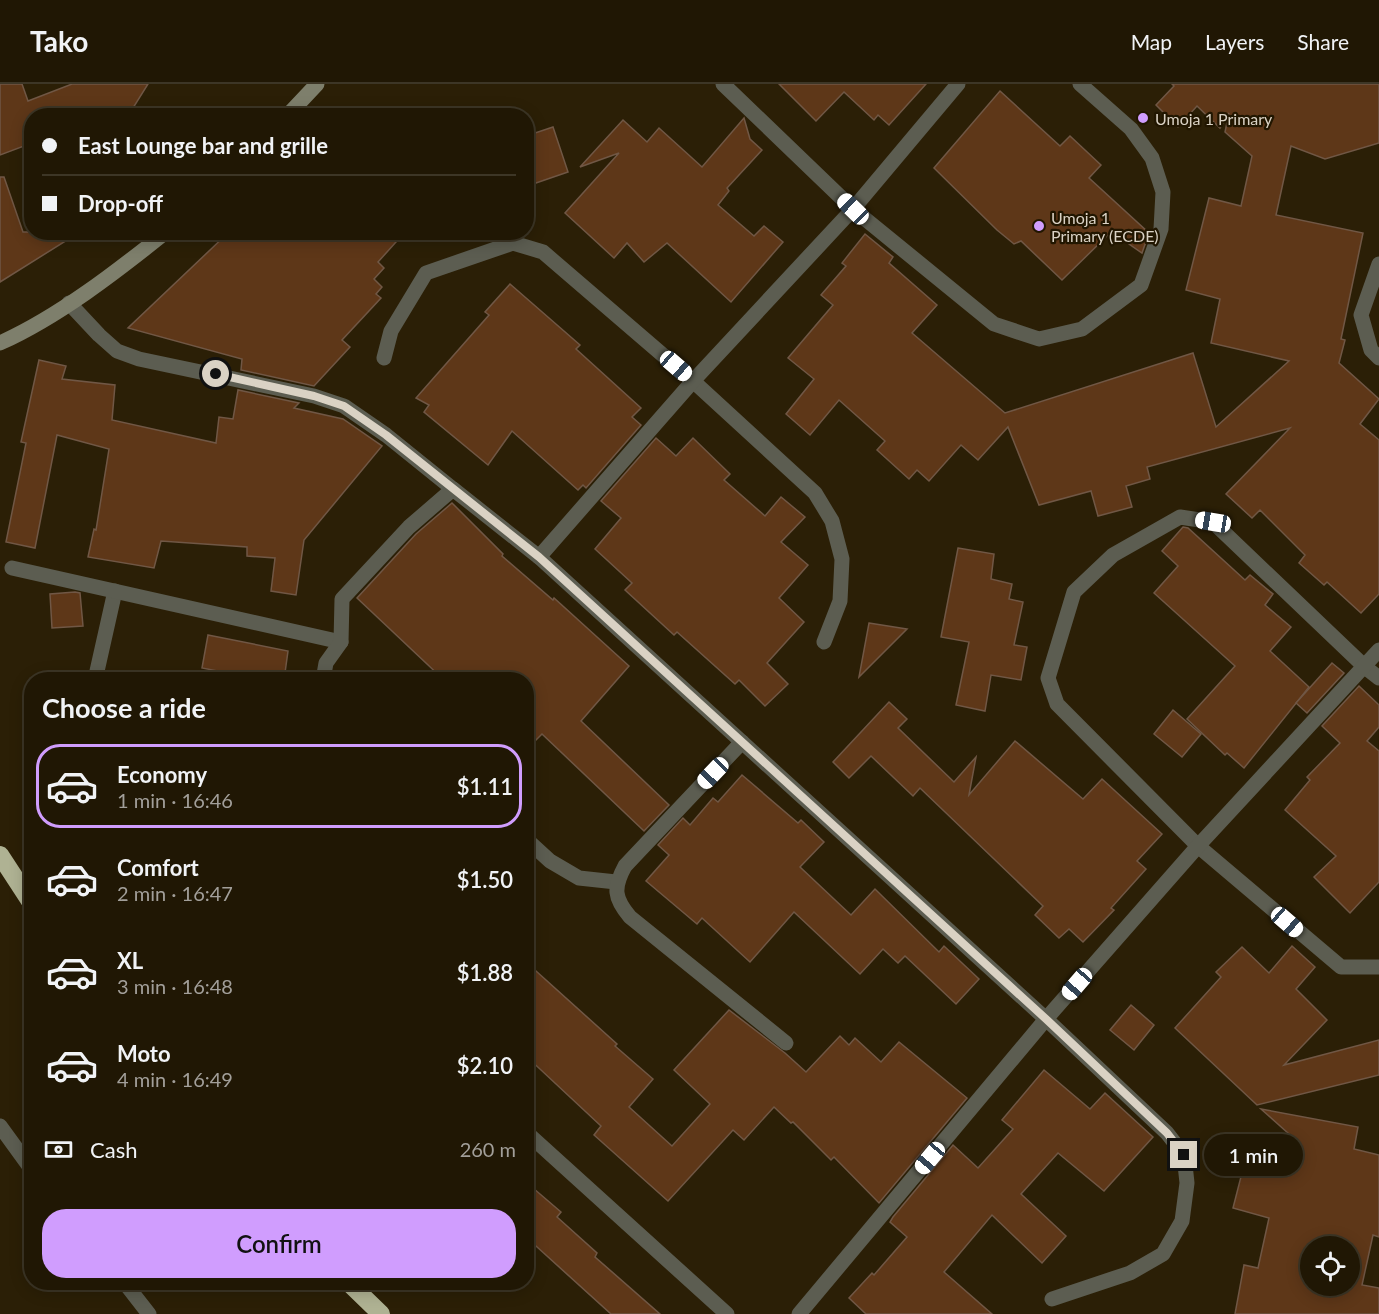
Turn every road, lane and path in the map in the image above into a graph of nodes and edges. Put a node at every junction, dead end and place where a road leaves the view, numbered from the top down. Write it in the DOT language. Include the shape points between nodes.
graph roads {
  1 [pos="317,84"];
  2 [pos="723,84"];
  3 [pos="958,84"];
  4 [pos="1080,84"];
  5 [pos="294,108"];
  6 [pos="853,209"];
  7 [pos="156,240"];
  8 [pos="1379,264"];
  9 [pos="69,303"];
  10 [pos="0,343"];
  11 [pos="384,358"];
  12 [pos="1379,358"];
  13 [pos="693,381"];
  14 [pos="453,489"];
  15 [pos="539,557"];
  16 [pos="12,568"];
  17 [pos="115,591"];
  18 [pos="340,642"];
  19 [pos="824,642"];
  20 [pos="1379,650"];
  21 [pos="1365,667"];
  22 [pos="97,672"];
  23 [pos="324,672"];
  24 [pos="1379,678"];
  25 [pos="742,742"];
  26 [pos="534,846"];
  27 [pos="1198,846"];
  28 [pos="0,855"];
  29 [pos="616,882"];
  30 [pos="24,892"];
  31 [pos="1379,967"];
  32 [pos="1046,1019"];
  33 [pos="786,1042"];
  34 [pos="0,1126"];
  35 [pos="534,1139"];
  36 [pos="24,1159"];
  37 [pos="130,1290"];
  38 [pos="356,1290"];
  39 [pos="1052,1299"];
  40 [pos="149,1314"];
  41 [pos="381,1314"];
  42 [pos="727,1314"];
  43 [pos="800,1314"];
  1 -- 5 [label="street"];
  2 -- 6 [label="street"];
  3 -- 6 [label="street"];
  4 -- 6 [label="street" via="1131,129 1152,158 1163,192 1161,229 1141,285 1083,329 1039,339 994,324"];
  6 -- 13 [label="street"];
  7 -- 9 [label="street"];
  8 -- 12 [label="street" via="1361,315 1371,350"];
  9 -- 10 [label="street"];
  9 -- 14 [label="street" via="117,351 344,406"];
  11 -- 13 [label="street" via="391,331 426,273 513,243 543,252"];
  13 -- 15 [label="street"];
  13 -- 19 [label="street" via="815,493 832,521 842,559 840,601"];
  14 -- 15 [label="street"];
  14 -- 18 [label="street" via="410,527 342,599"];
  15 -- 25 [label="street"];
  16 -- 17 [label="street"];
  17 -- 18 [label="street"];
  17 -- 22 [label="street"];
  18 -- 23 [label="street"];
  20 -- 21 [label="street"];
  21 -- 24 [label="street"];
  21 -- 27 [label="street"];
  21 -- 27 [label="street" via="1213,522 1180,517 1113,555 1074,592 1048,678 1057,704"];
  25 -- 29 [label="street" via="625,866"];
  25 -- 32 [label="street"];
  26 -- 29 [label="street" via="579,878"];
  27 -- 31 [label="street" via="1341,968"];
  27 -- 32 [label="street"];
  28 -- 30 [label="highway"];
  29 -- 33 [label="street" via="618,903 630,918"];
  32 -- 39 [label="street" via="1167,1133 1184,1155 1187,1182 1182,1221 1163,1254 1130,1273"];
  32 -- 43 [label="street"];
  34 -- 36 [label="street"];
  35 -- 42 [label="street"];
  37 -- 40 [label="street"];
  38 -- 41 [label="highway"];
}
